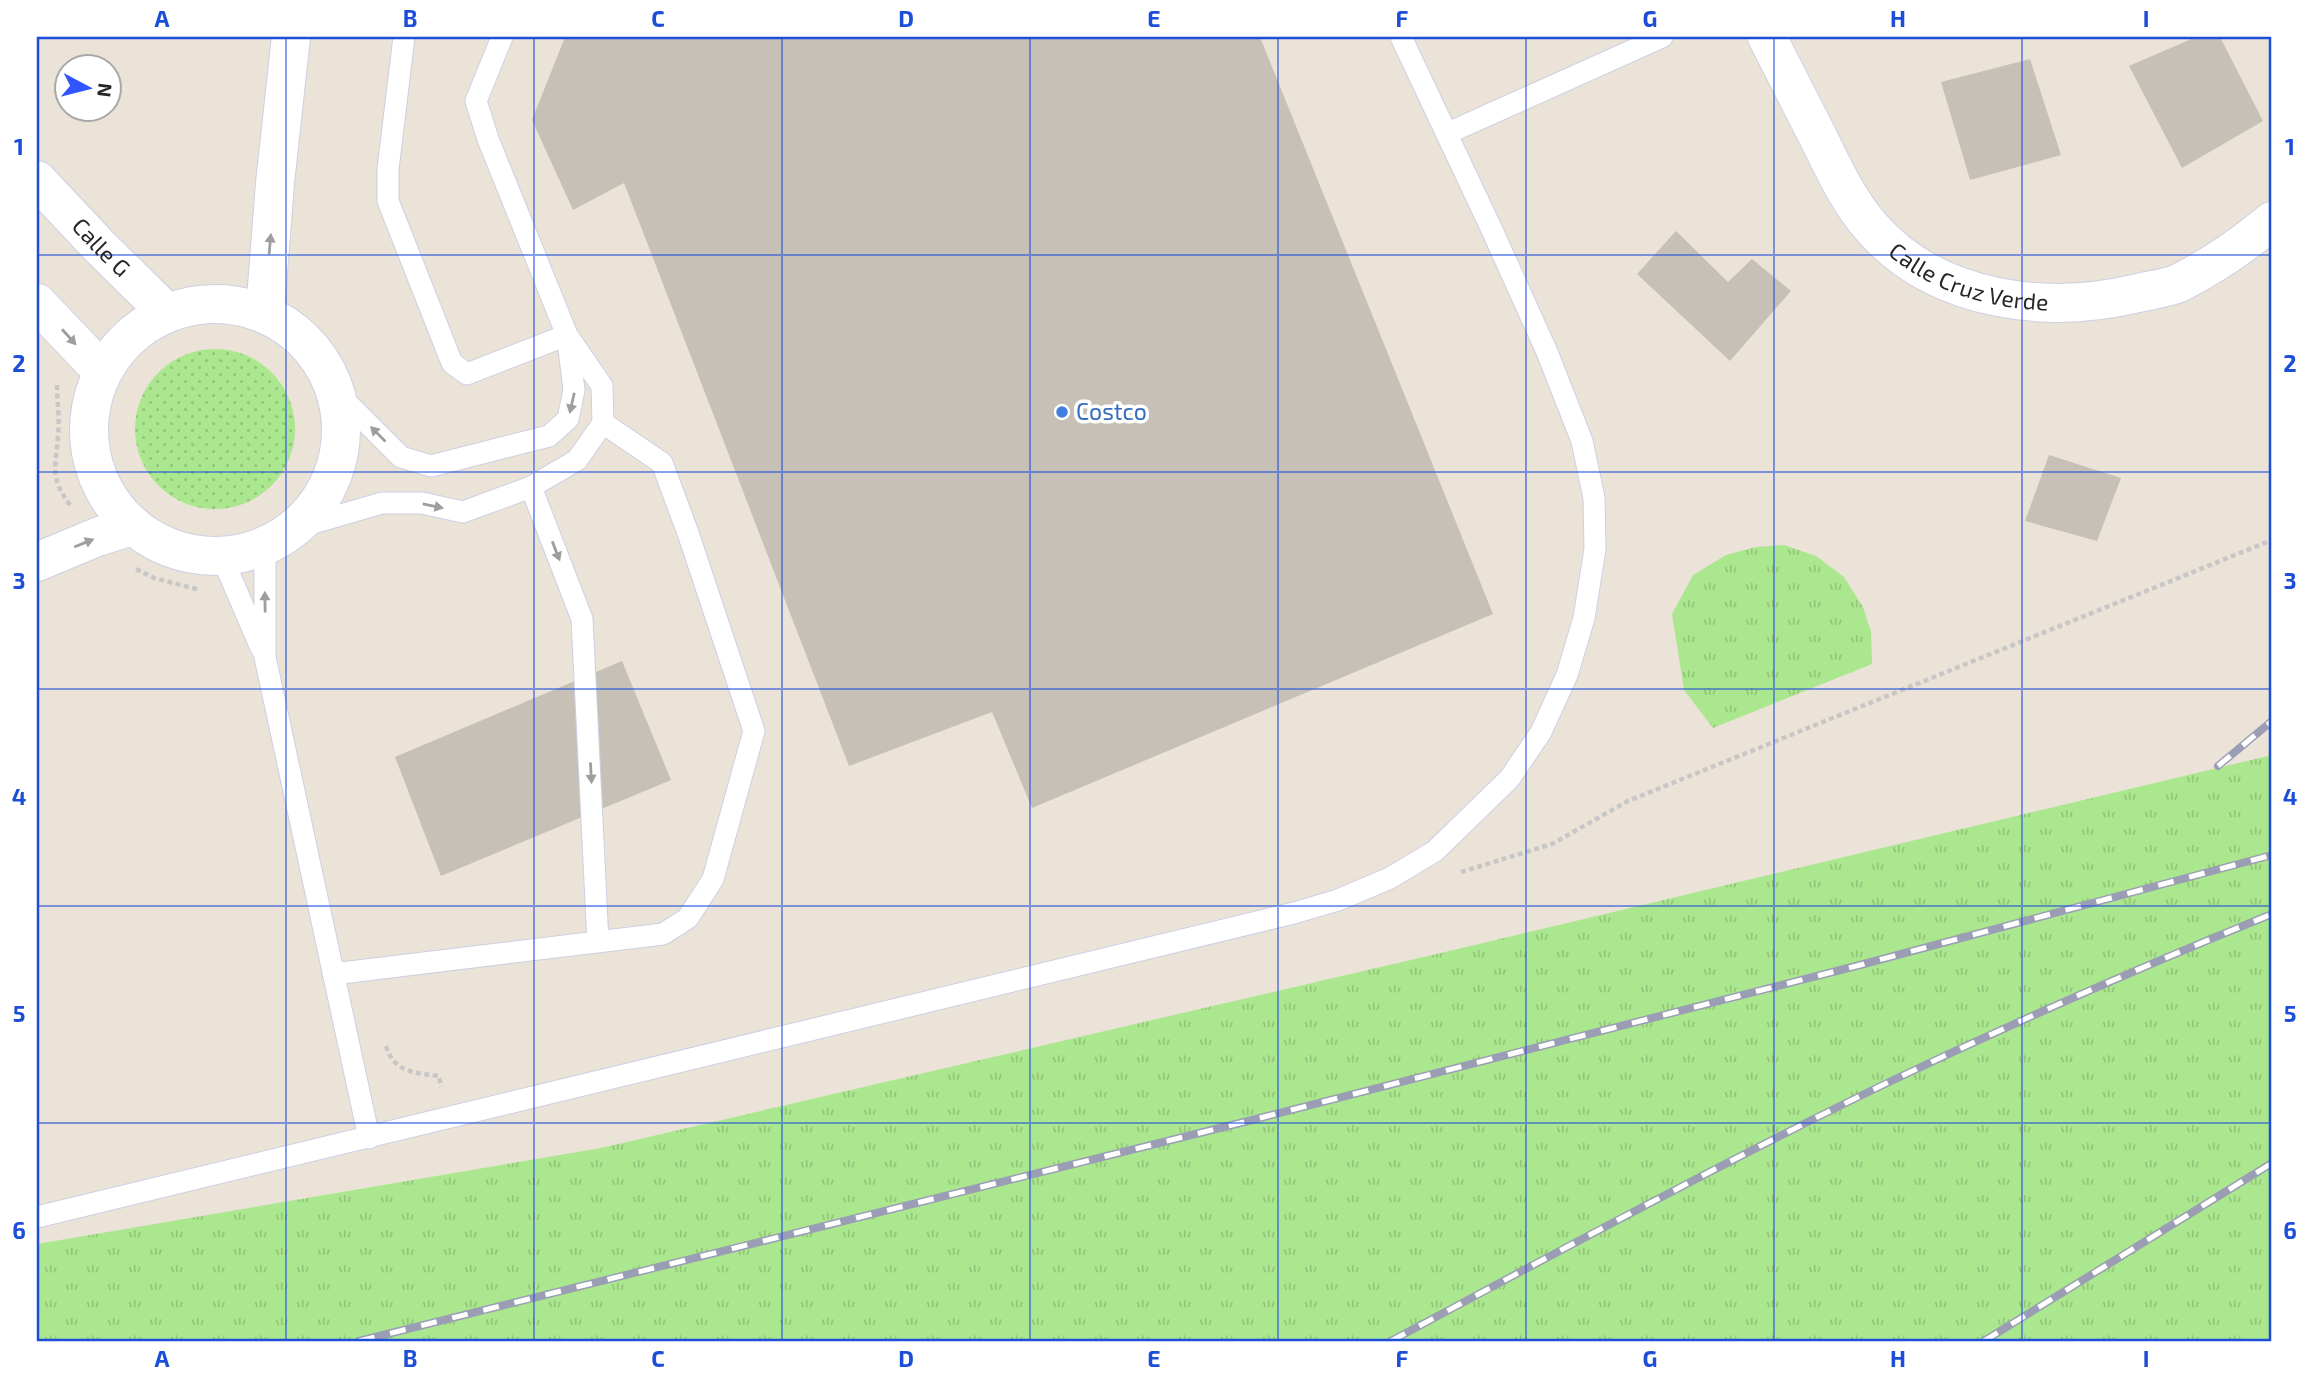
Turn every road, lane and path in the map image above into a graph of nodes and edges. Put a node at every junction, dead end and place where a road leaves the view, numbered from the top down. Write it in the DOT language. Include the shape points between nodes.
graph roads {
  1 [pos="291,37"];
  2 [pos="404,37"];
  3 [pos="502,37"];
  4 [pos="1401,37"];
  5 [pos="1662,37"];
  6 [pos="1767,37"];
  7 [pos="1448,133"];
  8 [pos="37,180"];
  9 [pos="2272,222"];
  10 [pos="37,303"];
  11 [pos="166,312"];
  12 [pos="265,312"];
  13 [pos="567,335"];
  14 [pos="102,371"];
  15 [pos="57,378"];
  16 [pos="337,393"];
  17 [pos="603,423"];
  18 [pos="531,487"];
  19 [pos="73,510"];
  20 [pos="132,526"];
  21 [pos="280,537"];
  22 [pos="2272,540"];
  23 [pos="222,557"];
  24 [pos="37,562"];
  25 [pos="132,566"];
  26 [pos="200,590"];
  27 [pos="265,657"];
  28 [pos="1451,876"];
  29 [pos="598,942"];
  30 [pos="333,974"];
  31 [pos="385,1044"];
  32 [pos="439,1076"];
  33 [pos="369,1138"];
  34 [pos="37,1217"];
  12 -- 1 [label="street, one-way"];
  2 -- 13 [label="lane" via="388,201 452,363 467,374"];
  3 -- 13 [label="lane" via="476,102"];
  4 -- 7 [label="lane"];
  5 -- 7 [label="lane"];
  6 -- 9 [label="street, Calle Cruz Verde" via="1846,194 1873,229 1915,266 1957,285 2008,301 2113,299 2176,284 2230,254"];
  7 -- 33 [label="lane" via="1582,441 1594,498 1595,549 1584,618 1567,675 1541,732 1510,778 1435,850 1390,878 1294,913"];
  8 -- 11 [label="street, Calle G"];
  10 -- 14 [label="street, one-way"];
  11 -- 12 [label="street" via="199,303 232,303"];
  11 -- 14 [label="street" via="129,336"];
  12 -- 16 [label="street" via="296,331 321,359"];
  13 -- 16 [label="lane, one-way" via="575,390 568,419 549,436 431,466 401,457"];
  13 -- 17 [label="lane" via="602,386"];
  14 -- 20 [label="street" via="90,403 88,437 94,471 109,501"];
  15 -- 19 [label="path" via="59,434 54,470 58,490"];
  16 -- 21 [label="street" via="342,430 336,466 321,500"];
  17 -- 18 [label="lane" via="577,460"];
  17 -- 29 [label="lane" via="662,463 754,731 713,879 688,918 663,934"];
  21 -- 18 [label="lane, one-way" via="382,503 422,503 463,512"];
  18 -- 29 [label="lane, one-way" via="582,619"];
  20 -- 23 [label="street" via="159,544 190,555"];
  24 -- 20 [label="street, one-way"];
  21 -- 23 [label="street"];
  27 -- 21 [label="lane, one-way"];
  22 -- 28 [label="path" via="1628,801 1552,844"];
  23 -- 27 [label="lane"];
  25 -- 26 [label="path" via="154,578"];
  27 -- 30 [label="lane"];
  29 -- 30 [label="lane"];
  30 -- 33 [label="lane"];
  31 -- 32 [label="path" via="389,1056 408,1072"];
  33 -- 34 [label="lane"];
}
